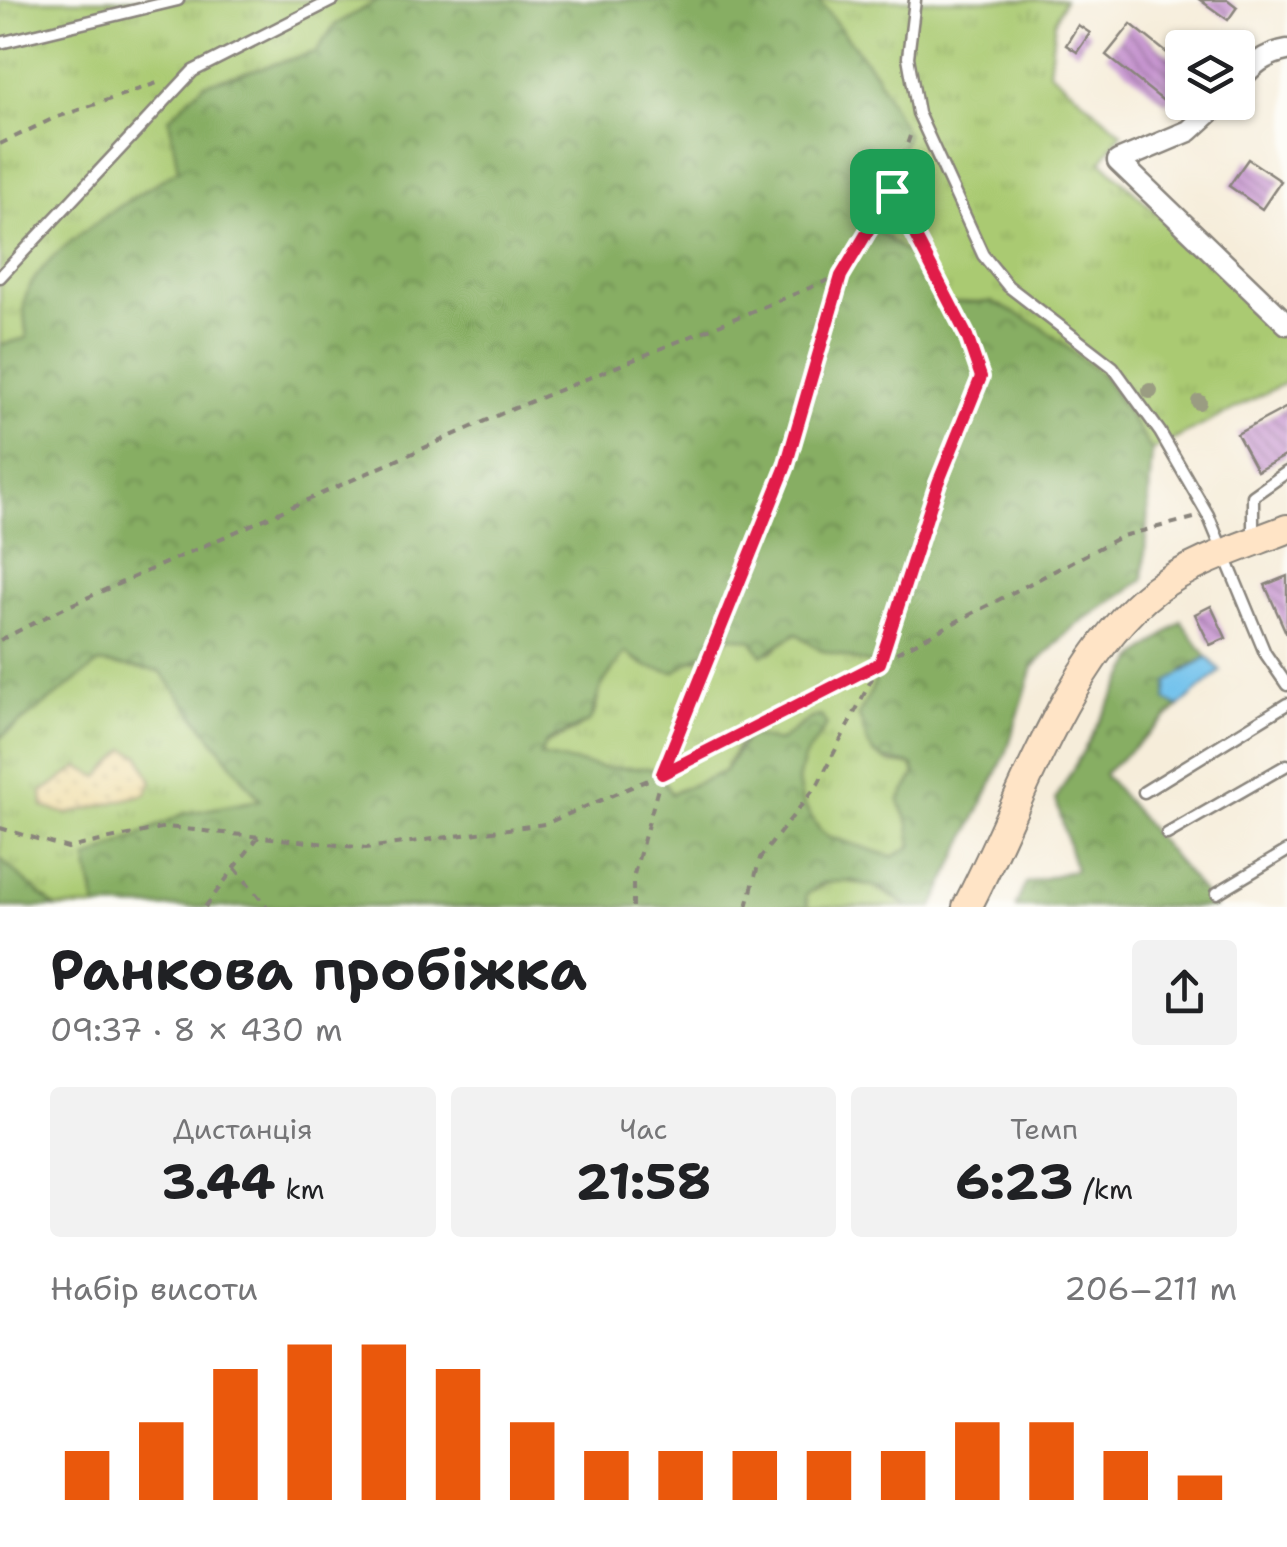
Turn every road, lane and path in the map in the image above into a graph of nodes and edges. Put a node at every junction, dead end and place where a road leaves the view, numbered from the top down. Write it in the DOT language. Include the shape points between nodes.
graph roads {
  1 [pos="178,0"];
  2 [pos="333,0"];
  3 [pos="915,0"];
  4 [pos="0,43"];
  5 [pos="1287,50"];
  6 [pos="1255,64"];
  7 [pos="193,71"];
  8 [pos="918,113"];
  9 [pos="1201,120"];
  10 [pos="0,144"];
  11 [pos="892,191"];
  12 [pos="841,276"];
  13 [pos="0,277"];
  14 [pos="1287,324"];
  15 [pos="1287,472"];
  16 [pos="1208,514"];
  17 [pos="1287,529"];
  18 [pos="1253,542"];
  19 [pos="1227,553"];
  20 [pos="0,640"];
  21 [pos="880,663"];
  22 [pos="1287,685"];
  23 [pos="1287,704"];
  24 [pos="1287,766"];
  25 [pos="662,774"];
  26 [pos="1144,792"];
  27 [pos="0,828"];
  28 [pos="1167,834"];
  29 [pos="259,836"];
  30 [pos="1287,851"];
  31 [pos="235,868"];
  32 [pos="1217,893"];
  33 [pos="205,907"];
  34 [pos="267,907"];
  35 [pos="633,907"];
  36 [pos="747,907"];
  37 [pos="967,907"];
  1 -- 4 [label="lane"];
  2 -- 7 [label="lane"];
  3 -- 8 [label="lane" via="908,57"];
  5 -- 6 [label="street"];
  7 -- 10 [label="path"];
  7 -- 13 [label="lane"];
  8 -- 11 [label="path"];
  8 -- 16 [label="lane" via="983,254 1008,286 1113,366"];
  9 -- 14 [label="street" via="1118,161"];
  11 -- 12 [label="path"];
  11 -- 21 [label="path" via="967,336 981,377 938,483"];
  12 -- 20 [label="path" via="503,413"];
  12 -- 25 [label="path" via="786,466"];
  15 -- 18 [label="lane" via="1253,496"];
  16 -- 19 [label="lane"];
  16 -- 21 [label="path" via="1122,536"];
  17 -- 18 [label="main road"];
  18 -- 19 [label="main road"];
  19 -- 22 [label="lane" via="1265,653"];
  19 -- 37 [label="main road" via="1157,588 1096,653"];
  21 -- 25 [label="path"];
  21 -- 36 [label="path" via="818,784 760,858"];
  23 -- 26 [label="lane"];
  24 -- 28 [label="lane"];
  25 -- 29 [label="path" via="544,824 366,848"];
  25 -- 35 [label="path" via="633,878"];
  27 -- 29 [label="path" via="68,848 166,827"];
  29 -- 31 [label="path"];
  30 -- 32 [label="lane"];
  31 -- 33 [label="path"];
  31 -- 34 [label="path"];
}
